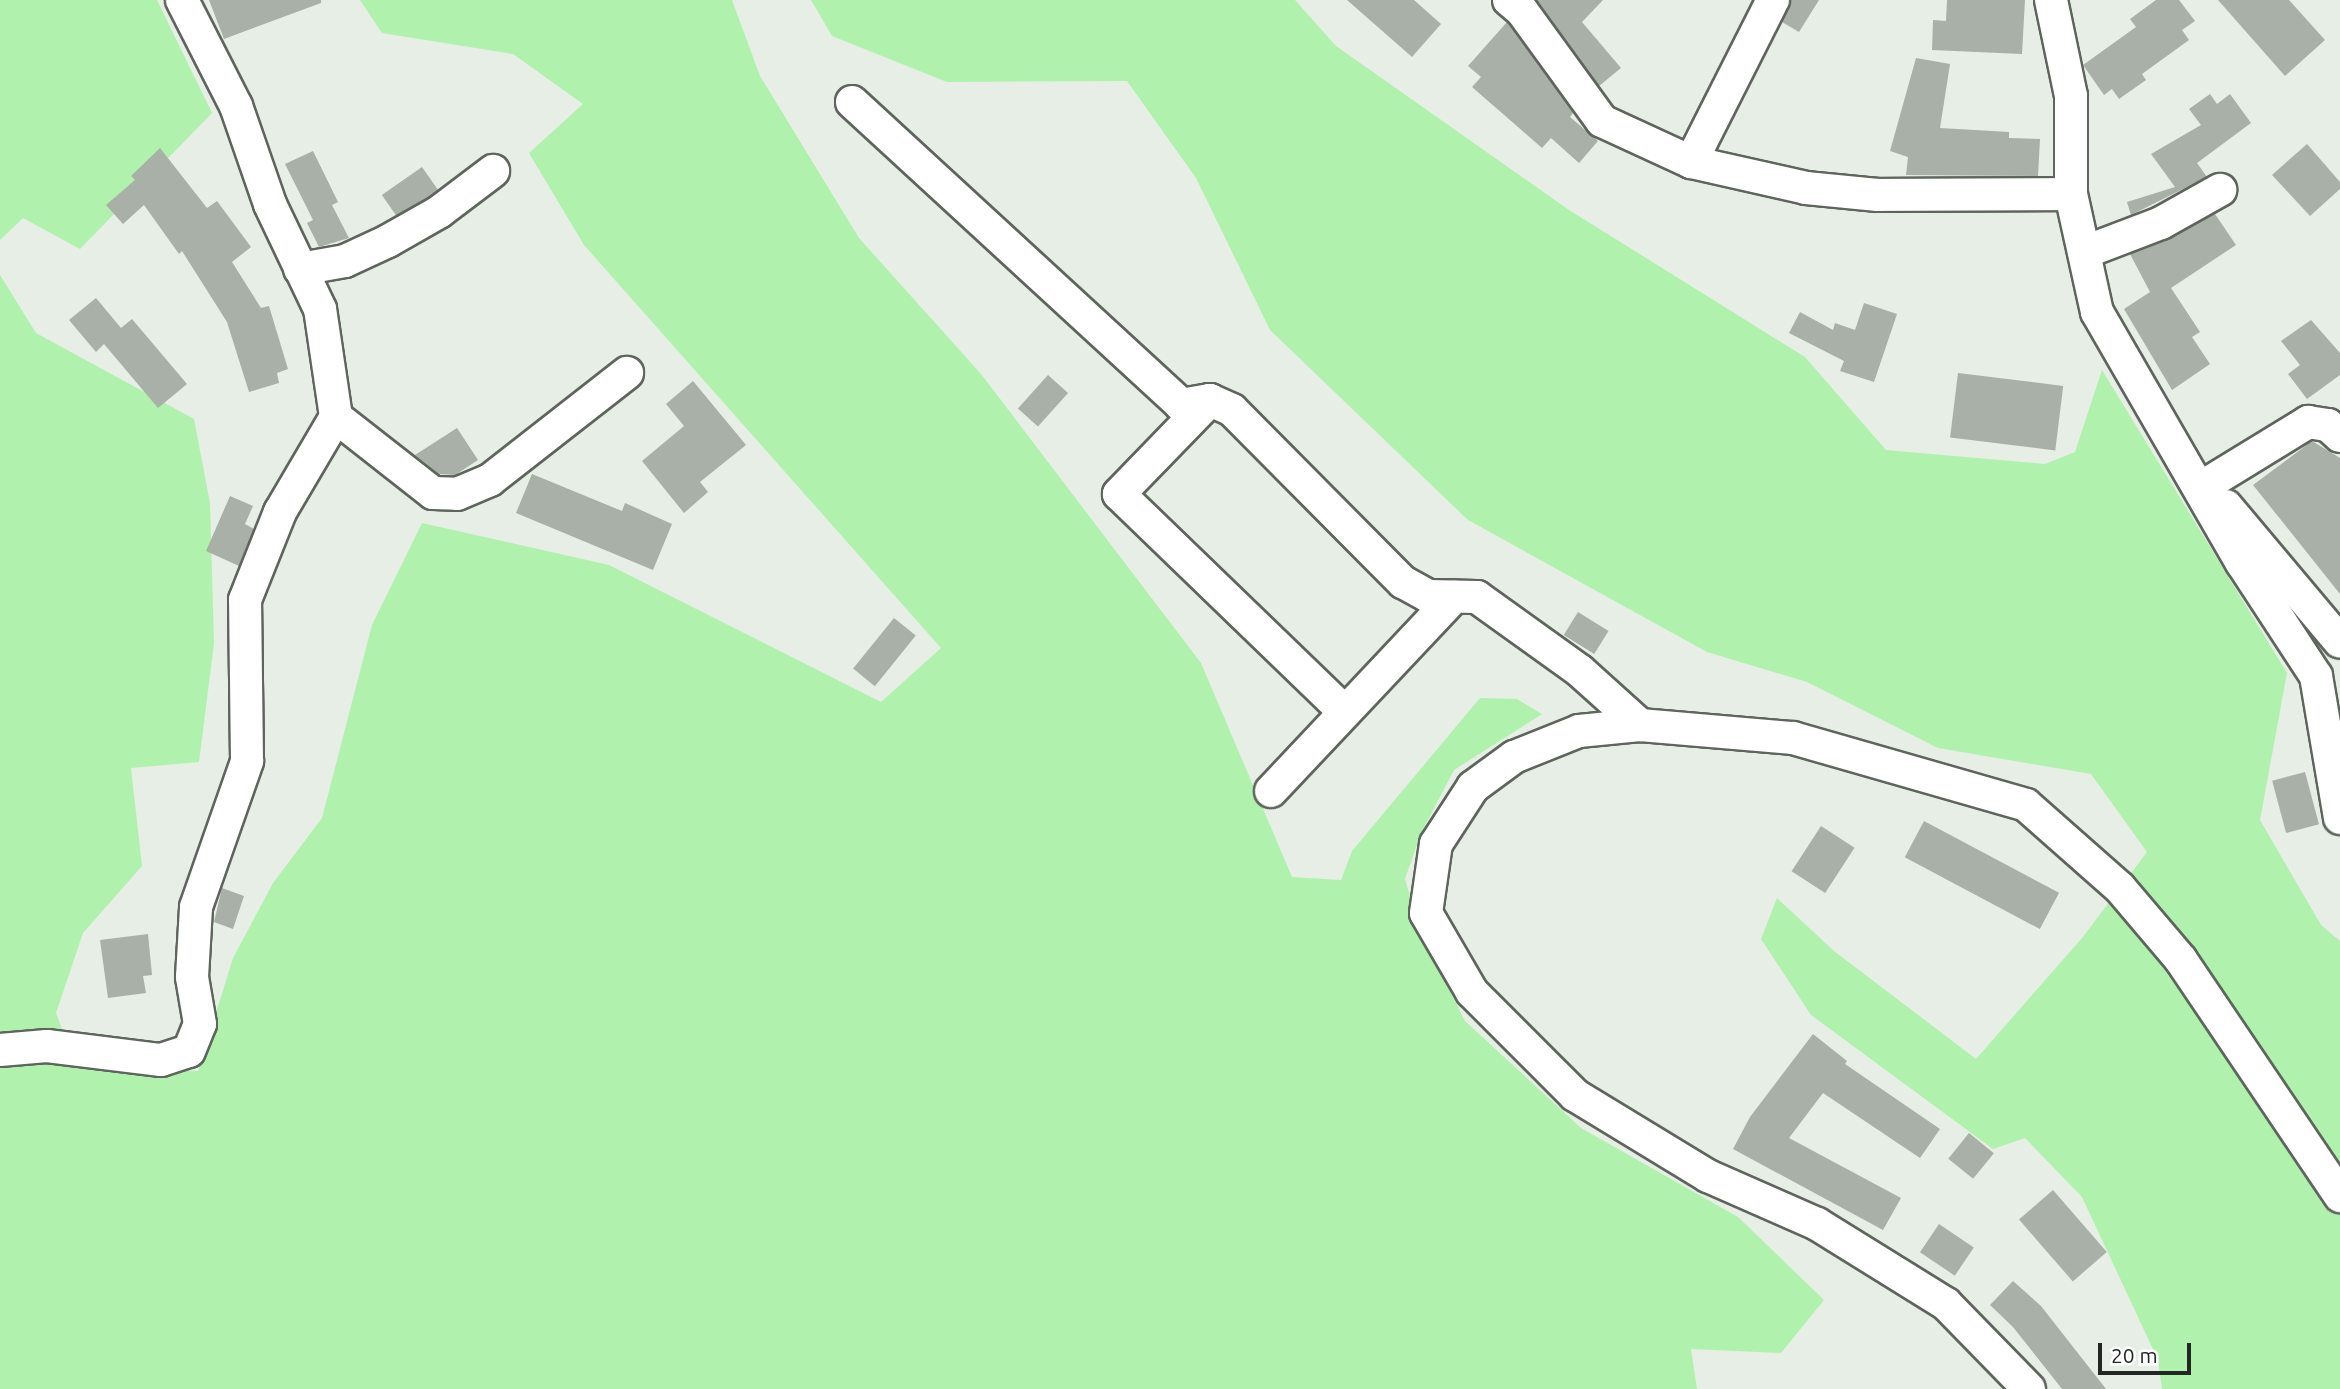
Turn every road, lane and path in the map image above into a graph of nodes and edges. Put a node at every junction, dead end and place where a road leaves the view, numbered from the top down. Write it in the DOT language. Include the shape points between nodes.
graph roads {
  1 [pos="182,0"];
  2 [pos="1509,0"];
  3 [pos="1773,0"];
  4 [pos="2051,0"];
  5 [pos="852,102"];
  6 [pos="1691,162"];
  7 [pos="493,171"];
  8 [pos="2220,190"];
  9 [pos="2071,194"];
  10 [pos="2085,252"];
  11 [pos="300,269"];
  12 [pos="627,373"];
  13 [pos="1210,400"];
  14 [pos="336,417"];
  15 [pos="2340,436"];
  16 [pos="2198,478"];
  17 [pos="1454,597"];
  18 [pos="2340,642"];
  19 [pos="1345,712"];
  20 [pos="1640,725"];
  21 [pos="1270,791"];
  22 [pos="2340,818"];
  23 [pos="0,1050"];
  24 [pos="2340,1196"];
  25 [pos="2029,1389"];
  1 -- 11 [label="street" via="236,106 270,204"];
  2 -- 6 [label="street" via="1522,11 1602,121"];
  3 -- 6 [label="street"];
  4 -- 9 [label="street" via="2071,96"];
  5 -- 13 [label="street" via="1181,405"];
  6 -- 9 [label="street" via="1842,192"];
  7 -- 11 [label="street" via="439,212 388,241 345,261"];
  8 -- 10 [label="street" via="2161,223"];
  9 -- 10 [label="street"];
  10 -- 16 [label="street" via="2097,312"];
  11 -- 14 [label="street" via="320,309"];
  12 -- 14 [label="street" via="489,480 457,494 433,493"];
  13 -- 17 [label="street" via="1232,410 1403,582 1428,596"];
  13 -- 19 [label="street" via="1119,494"];
  14 -- 23 [label="street" via="280,512 245,600 247,761 196,907 192,977 200,1024 189,1051 161,1060 47,1046"];
  15 -- 16 [label="street" via="2328,425 2308,422"];
  16 -- 18 [label="street"];
  16 -- 22 [label="street" via="2316,676"];
  17 -- 19 [label="street"];
  17 -- 20 [label="street" via="1477,597 1580,671"];
  19 -- 21 [label="street"];
  20 -- 24 [label="street" via="1793,738 2026,806 2120,888 2181,960"];
  20 -- 25 [label="street" via="1579,732 1514,757 1473,788 1436,844 1426,913 1465,981 1575,1095 1708,1177 1817,1224 1946,1304"];
}
